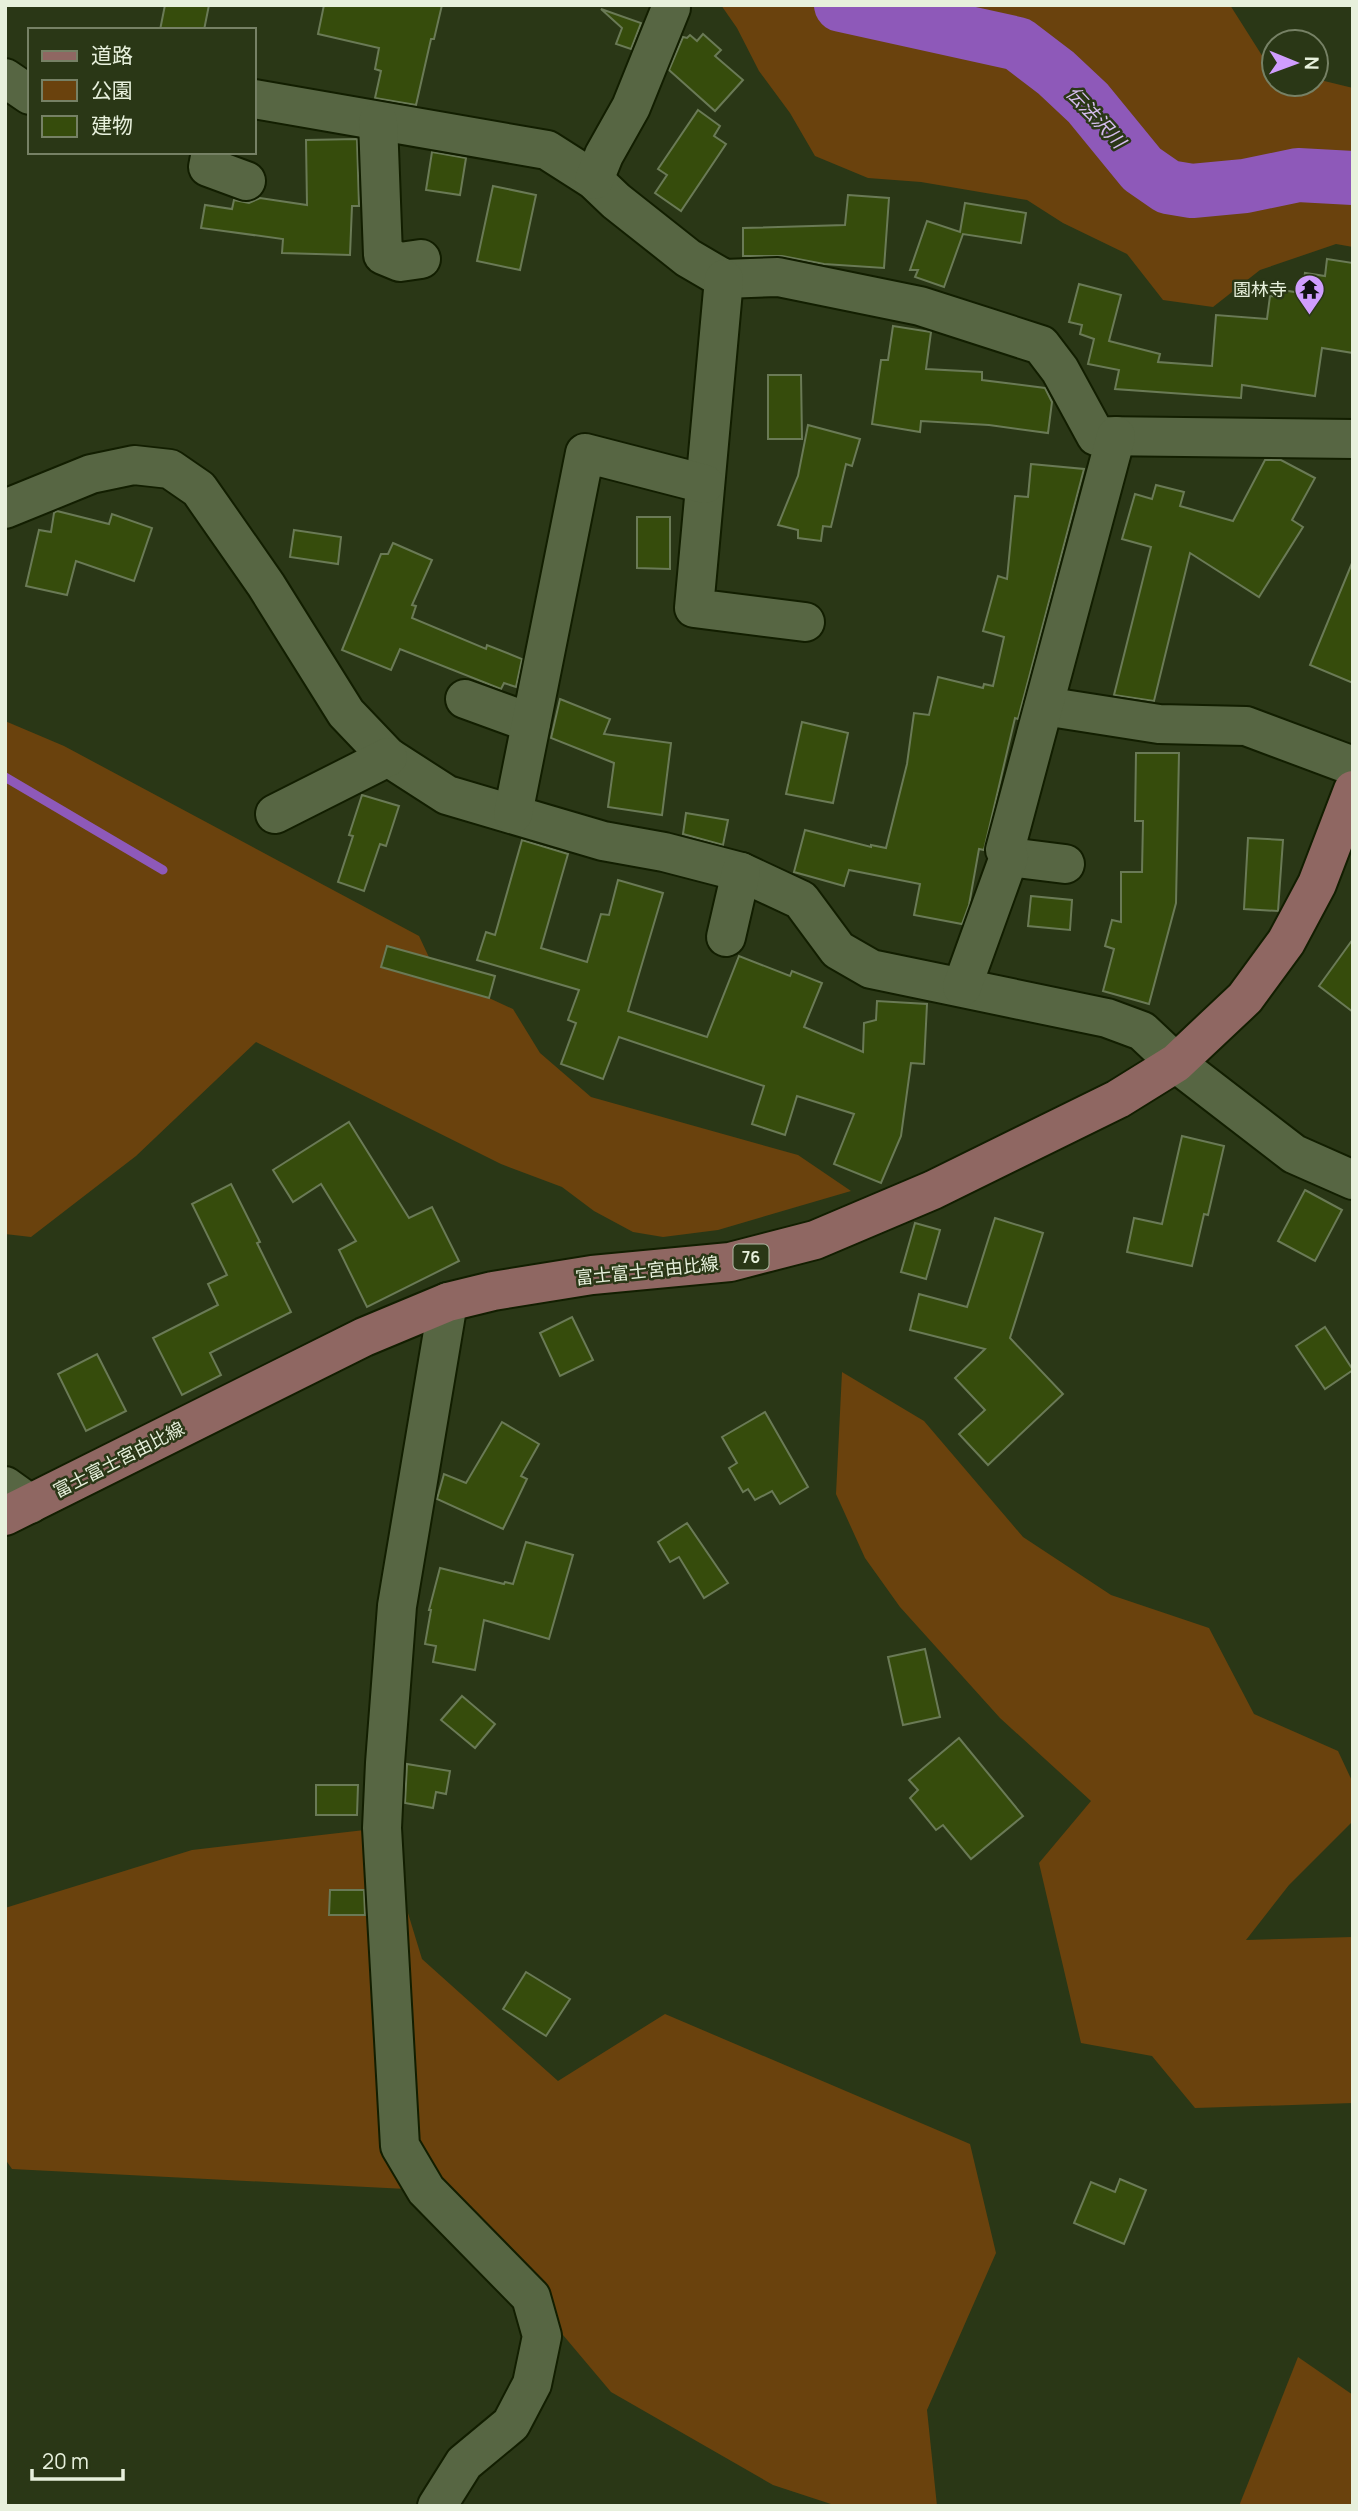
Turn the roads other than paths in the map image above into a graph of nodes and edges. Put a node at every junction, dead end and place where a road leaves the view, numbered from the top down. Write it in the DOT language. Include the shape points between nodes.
graph roads {
  1 [pos="671,8"];
  2 [pos="5,78"];
  3 [pos="28,93"];
  4 [pos="256,99"];
  5 [pos="378,122"];
  6 [pos="211,154"];
  7 [pos="594,180"];
  8 [pos="246,181"];
  9 [pos="421,259"];
  10 [pos="724,279"];
  11 [pos="1116,436"];
  12 [pos="1353,439"];
  13 [pos="705,484"];
  14 [pos="5,509"];
  15 [pos="804,622"];
  16 [pos="465,699"];
  17 [pos="1044,706"];
  18 [pos="531,723"];
  19 [pos="388,757"];
  20 [pos="1353,766"];
  21 [pos="1353,790"];
  22 [pos="275,814"];
  23 [pos="513,814"];
  24 [pos="1009,857"];
  25 [pos="1065,863"];
  26 [pos="741,872"];
  27 [pos="726,937"];
  28 [pos="962,987"];
  29 [pos="1176,1063"];
  30 [pos="1353,1180"];
  31 [pos="448,1302"];
  32 [pos="14,1502"];
  33 [pos="436,2506"];
  1 -- 7 [label="street" via="631,107"];
  2 -- 3 [label="street"];
  4 -- 5 [label="street"];
  5 -- 7 [label="street" via="547,150"];
  5 -- 9 [label="street" via="383,255 400,262"];
  6 -- 8 [label="street" via="208,167"];
  7 -- 10 [label="street" via="678,250"];
  10 -- 11 [label="street" via="778,277 920,306 1041,345 1096,436"];
  10 -- 13 [label="street"];
  11 -- 12 [label="street"];
  11 -- 17 [label="street"];
  13 -- 15 [label="street" via="694,608"];
  13 -- 18 [label="street" via="585,453"];
  14 -- 19 [label="street" via="91,474 134,465 170,469 199,488 346,713"];
  16 -- 18 [label="street"];
  17 -- 20 [label="street" via="1159,724 1246,726"];
  17 -- 24 [label="street" via="1005,850"];
  18 -- 23 [label="street"];
  19 -- 22 [label="street"];
  19 -- 23 [label="street" via="447,795"];
  21 -- 29 [label="main road, 富士富士宮由比線 / 76" via="1317,884 1286,942 1245,998"];
  23 -- 26 [label="street" via="603,841"];
  24 -- 25 [label="street"];
  24 -- 28 [label="street"];
  26 -- 27 [label="street"];
  26 -- 28 [label="street" via="801,900 838,950 871,969"];
  28 -- 29 [label="street" via="1118,1022 1142,1031"];
  29 -- 30 [label="street" via="1294,1154"];
  29 -- 31 [label="main road, 富士富士宮由比線 / 76" via="1118,1099 1025,1145 814,1240 730,1262 592,1275"];
  31 -- 32 [label="main road, 富士富士宮由比線 / 76"];
  31 -- 33 [label="street" via="397,1606 385,1763 382,1828 400,2146 426,2190 531,2297 542,2336 532,2384 511,2424 464,2462"];
}
